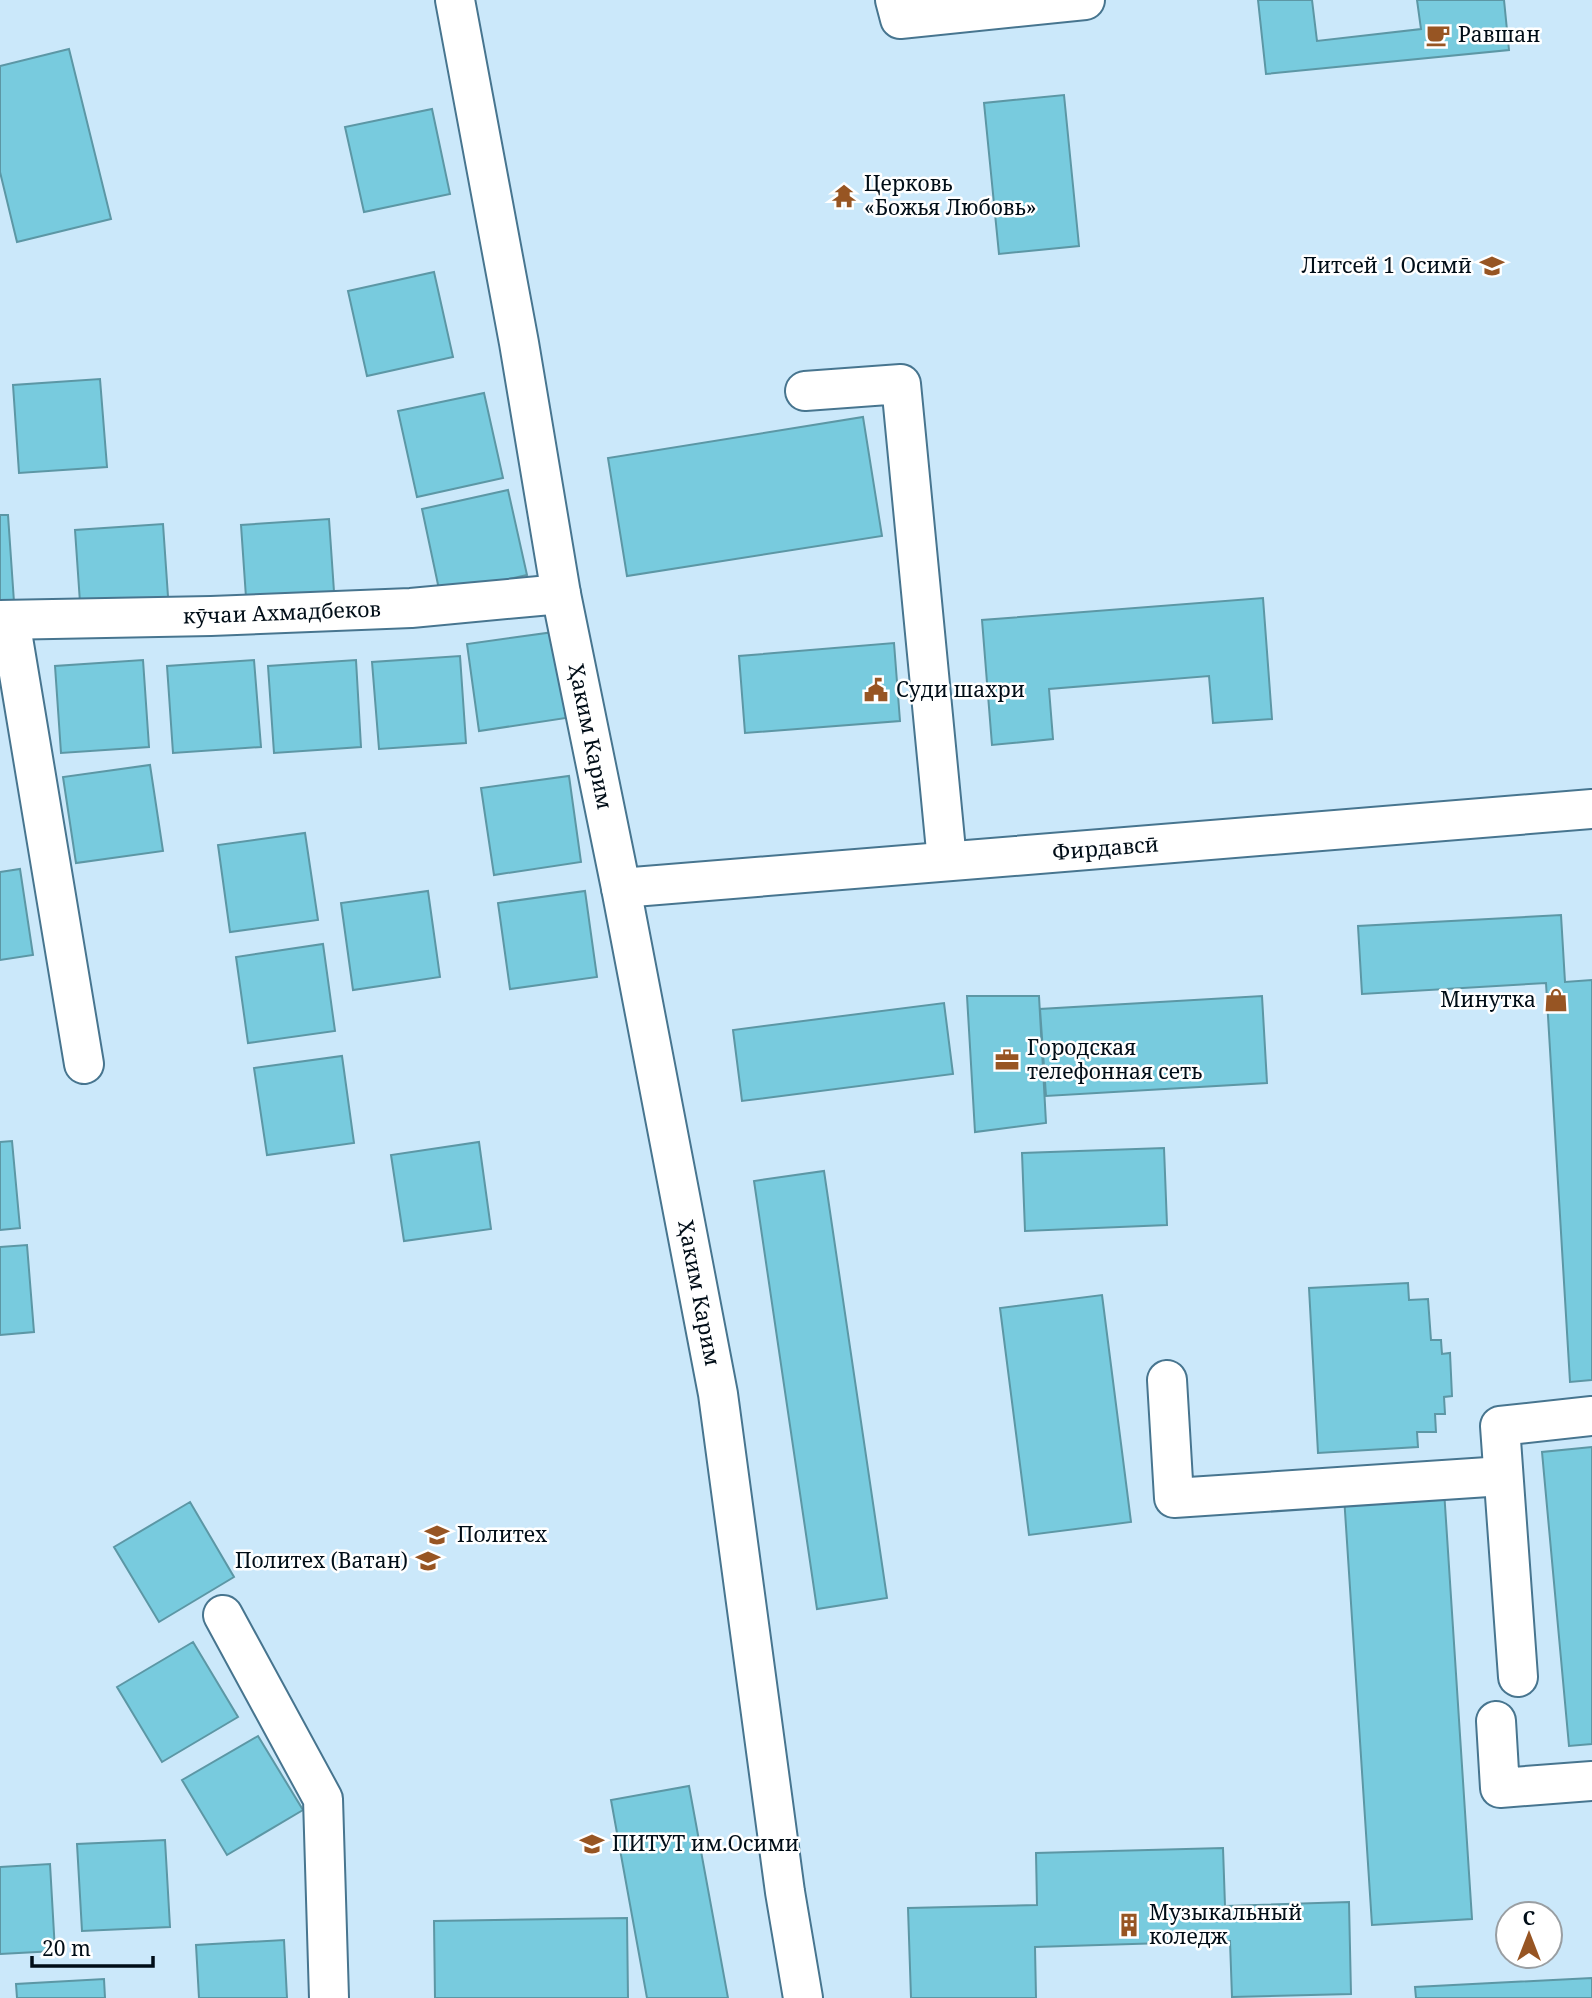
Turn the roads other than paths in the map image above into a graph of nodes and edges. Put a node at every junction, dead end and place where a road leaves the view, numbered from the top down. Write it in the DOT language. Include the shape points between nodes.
graph roads {
  1 [pos="455,0"];
  2 [pos="895,0"];
  3 [pos="1085,0"];
  4 [pos="806,391"];
  5 [pos="561,594"];
  6 [pos="5,620"];
  7 [pos="1592,809"];
  8 [pos="947,861"];
  9 [pos="621,888"];
  10 [pos="84,1064"];
  11 [pos="1167,1380"];
  12 [pos="1592,1416"];
  13 [pos="1503,1476"];
  14 [pos="223,1615"];
  15 [pos="1518,1676"];
  16 [pos="1496,1721"];
  17 [pos="1592,1781"];
  18 [pos="329,1998"];
  19 [pos="803,1998"];
  1 -- 5 [label="street, Ҳаким Карим" via="520,343"];
  2 -- 3 [label="street" via="900,19"];
  4 -- 8 [label="street" via="901,384"];
  5 -- 6 [label="street, кӯчаи Ахмадбеков" via="398,608"];
  5 -- 9 [label="street, Ҳаким Карим"];
  6 -- 10 [label="street"];
  7 -- 8 [label="street, Фирдавсӣ"];
  8 -- 9 [label="street, Фирдавсӣ"];
  9 -- 19 [label="street, Ҳаким Карим" via="718,1394"];
  11 -- 13 [label="street" via="1174,1498"];
  12 -- 13 [label="street" via="1500,1426"];
  13 -- 15 [label="street"];
  14 -- 18 [label="street" via="323,1799"];
  16 -- 17 [label="street" via="1500,1788"];
}
